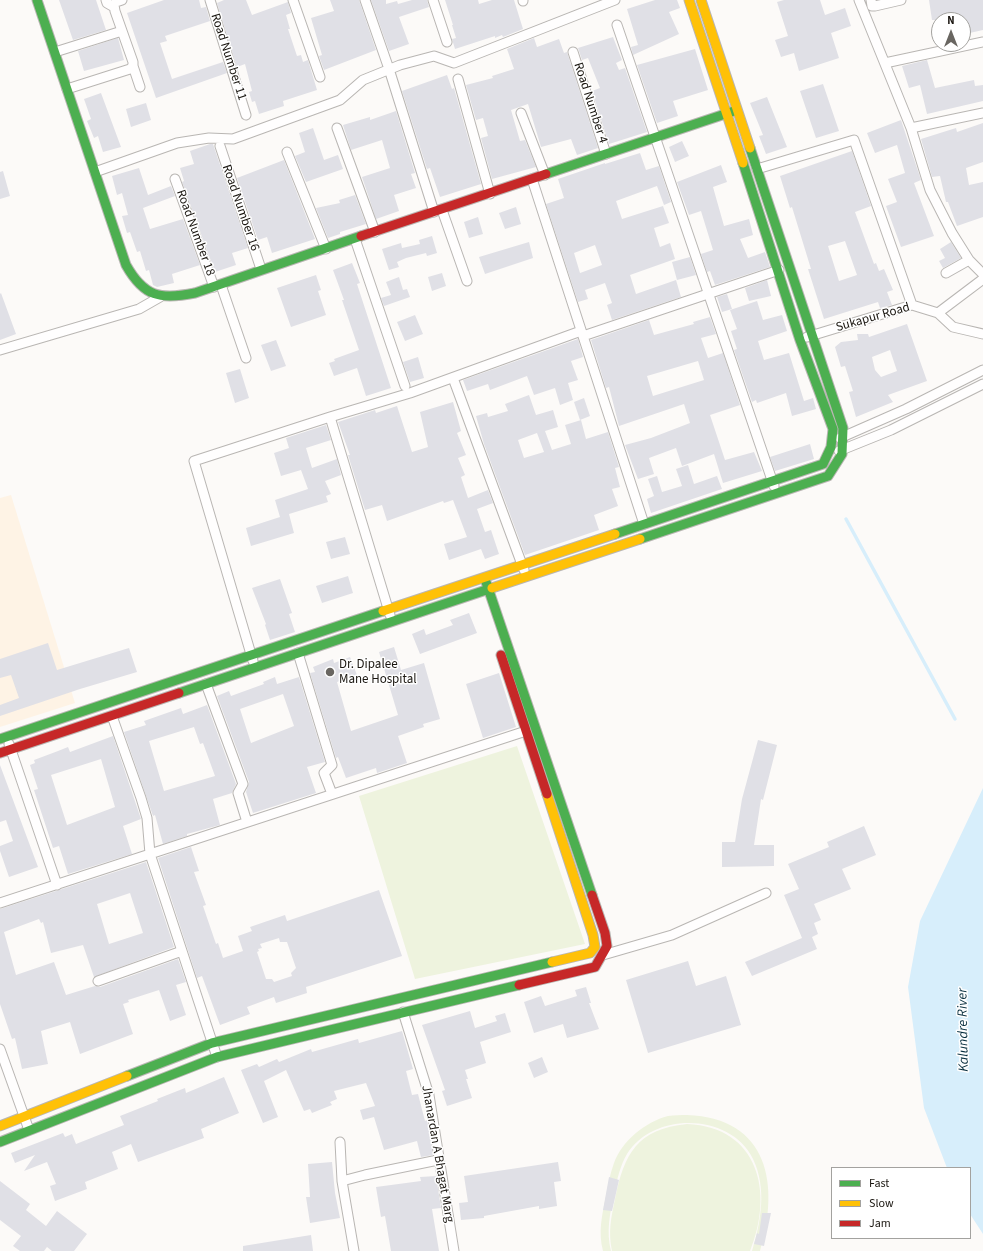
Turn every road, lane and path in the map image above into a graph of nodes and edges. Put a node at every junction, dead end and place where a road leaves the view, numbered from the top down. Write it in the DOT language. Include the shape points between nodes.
graph roads {
  1 [pos="37,0"];
  2 [pos="106,0"];
  3 [pos="122,0"];
  4 [pos="210,0"];
  5 [pos="293,0"];
  6 [pos="365,0"];
  7 [pos="433,0"];
  8 [pos="689,0"];
  9 [pos="701,0"];
  10 [pos="859,0"];
  11 [pos="871,0"];
  12 [pos="901,0"];
  13 [pos="612,1"];
  14 [pos="114,7"];
  15 [pos="705,12"];
  16 [pos="694,16"];
  17 [pos="617,25"];
  18 [pos="122,31"];
  19 [pos="447,42"];
  20 [pos="983,42"];
  21 [pos="55,52"];
  22 [pos="573,52"];
  23 [pos="885,63"];
  24 [pos="133,66"];
  25 [pos="390,69"];
  26 [pos="320,77"];
  27 [pos="458,79"];
  28 [pos="140,87"];
  29 [pos="68,90"];
  30 [pos="737,110"];
  31 [pos="521,113"];
  32 [pos="983,113"];
  33 [pos="727,114"];
  34 [pos="246,115"];
  35 [pos="337,128"];
  36 [pos="911,128"];
  37 [pos="657,137"];
  38 [pos="220,146"];
  39 [pos="287,152"];
  40 [pos="606,154"];
  41 [pos="757,169"];
  42 [pos="95,172"];
  43 [pos="545,175"];
  44 [pos="532,179"];
  45 [pos="175,180"];
  46 [pos="490,194"];
  47 [pos="438,211"];
  48 [pos="375,232"];
  49 [pos="355,239"];
  50 [pos="326,249"];
  51 [pos="969,260"];
  52 [pos="261,269"];
  53 [pos="779,270"];
  54 [pos="946,273"];
  55 [pos="983,274"];
  56 [pos="983,279"];
  57 [pos="467,281"];
  58 [pos="218,286"];
  59 [pos="708,294"];
  60 [pos="160,297"];
  61 [pos="912,305"];
  62 [pos="938,314"];
  63 [pos="582,333"];
  64 [pos="983,334"];
  65 [pos="813,335"];
  66 [pos="800,340"];
  67 [pos="0,350"];
  68 [pos="246,358"];
  69 [pos="983,370"];
  70 [pos="453,378"];
  71 [pos="983,384"];
  72 [pos="405,386"];
  73 [pos="330,417"];
  74 [pos="844,437"];
  75 [pos="833,441"];
  76 [pos="843,450"];
  77 [pos="830,455"];
  78 [pos="772,481"];
  79 [pos="777,493"];
  80 [pos="644,524"];
  81 [pos="523,565"];
  82 [pos="527,577"];
  83 [pos="480,580"];
  84 [pos="484,591"];
  85 [pos="388,610"];
  86 [pos="392,622"];
  87 [pos="298,654"];
  88 [pos="251,655"];
  89 [pos="255,668"];
  90 [pos="206,684"];
  91 [pos="112,716"];
  92 [pos="526,731"];
  93 [pos="3,738"];
  94 [pos="11,750"];
  95 [pos="0,753"];
  96 [pos="332,794"];
  97 [pos="247,822"];
  98 [pos="150,854"];
  99 [pos="57,885"];
  100 [pos="766,893"];
  101 [pos="0,903"];
  102 [pos="182,951"];
  103 [pos="603,955"];
  104 [pos="500,975"];
  105 [pos="98,981"];
  106 [pos="504,989"];
  107 [pos="403,1012"];
  108 [pos="212,1042"];
  109 [pos="0,1049"];
  110 [pos="217,1057"];
  111 [pos="23,1117"];
  112 [pos="0,1126"];
  113 [pos="29,1130"];
  114 [pos="0,1142"];
  115 [pos="340,1142"];
  116 [pos="438,1160"];
  117 [pos="342,1181"];
  118 [pos="354,1251"];
  119 [pos="454,1251"];
  1 -- 21 [label="street"];
  2 -- 14 [label="street"];
  3 -- 14 [label="street" via="116,2"];
  4 -- 34 [label="street, Road Number 11"];
  5 -- 26 [label="street"];
  6 -- 25 [label="street"];
  7 -- 19 [label="street"];
  8 -- 16 [label="street"];
  9 -- 15 [label="street"];
  10 -- 23 [label="street"];
  11 -- 12 [label="street" via="872,6 875,6"];
  13 -- 25 [label="street" via="454,63 434,56"];
  14 -- 18 [label="street"];
  15 -- 16 [label="street"];
  15 -- 30 [label="street"];
  16 -- 33 [label="street"];
  17 -- 37 [label="street"];
  18 -- 21 [label="street"];
  18 -- 24 [label="street"];
  20 -- 23 [label="street"];
  21 -- 29 [label="street"];
  22 -- 40 [label="street, Road Number 4"];
  23 -- 36 [label="street"];
  24 -- 28 [label="street"];
  24 -- 29 [label="street"];
  25 -- 42 [label="street" via="363,80 340,100 233,139 209,138 177,143"];
  25 -- 47 [label="street"];
  27 -- 46 [label="street"];
  29 -- 42 [label="street"];
  30 -- 33 [label="street"];
  30 -- 41 [label="street"];
  31 -- 43 [label="street"];
  32 -- 36 [label="street"];
  33 -- 37 [label="street"];
  33 -- 53 [label="street"];
  35 -- 48 [label="street"];
  36 -- 51 [label="street" via="930,190"];
  37 -- 40 [label="street"];
  37 -- 59 [label="street"];
  38 -- 52 [label="street, Road Number 16"];
  39 -- 50 [label="street"];
  40 -- 43 [label="street"];
  41 -- 61 [label="street" via="854,140"];
  41 -- 65 [label="street"];
  42 -- 60 [label="street" via="126,265 143,289"];
  43 -- 44 [label="street"];
  44 -- 46 [label="street"];
  44 -- 63 [label="street"];
  45 -- 58 [label="street, Road Number 18"];
  46 -- 47 [label="street"];
  47 -- 48 [label="street"];
  47 -- 57 [label="street"];
  48 -- 49 [label="street"];
  49 -- 50 [label="street"];
  49 -- 72 [label="street"];
  50 -- 52 [label="street"];
  51 -- 54 [label="street"];
  51 -- 55 [label="street"];
  52 -- 58 [label="street"];
  53 -- 59 [label="street"];
  53 -- 66 [label="street"];
  56 -- 62 [label="street"];
  58 -- 60 [label="street"];
  58 -- 68 [label="street, Road Number 18"];
  59 -- 63 [label="street"];
  59 -- 78 [label="street"];
  60 -- 67 [label="street" via="139,309"];
  61 -- 62 [label="street, Sukapur Road"];
  61 -- 65 [label="street, Sukapur Road"];
  62 -- 64 [label="street" via="953,327"];
  63 -- 70 [label="street"];
  63 -- 80 [label="street"];
  65 -- 66 [label="street, Sukapur Road"];
  65 -- 74 [label="street" via="844,428"];
  66 -- 75 [label="street" via="832,429"];
  69 -- 74 [label="street"];
  70 -- 73 [label="street"];
  70 -- 81 [label="street"];
  71 -- 76 [label="street" via="897,427"];
  73 -- 85 [label="street"];
  73 -- 88 [label="street" via="194,461"];
  74 -- 75 [label="street"];
  74 -- 76 [label="street"];
  75 -- 77 [label="street"];
  76 -- 77 [label="street"];
  76 -- 79 [label="street" via="840,461 828,476"];
  77 -- 78 [label="street" via="823,464"];
  78 -- 79 [label="street"];
  78 -- 80 [label="street"];
  79 -- 82 [label="street"];
  80 -- 81 [label="street"];
  81 -- 82 [label="street"];
  81 -- 83 [label="street"];
  82 -- 84 [label="street"];
  83 -- 84 [label="street"];
  83 -- 85 [label="street"];
  84 -- 86 [label="street"];
  84 -- 92 [label="street"];
  84 -- 103 [label="street" via="604,933 606,946"];
  85 -- 86 [label="street"];
  85 -- 88 [label="street"];
  86 -- 87 [label="street"];
  87 -- 89 [label="street"];
  87 -- 96 [label="street" via="332,765 324,773"];
  88 -- 89 [label="street"];
  88 -- 93 [label="street"];
  89 -- 90 [label="street"];
  90 -- 91 [label="street"];
  90 -- 97 [label="street" via="243,784 238,793"];
  91 -- 94 [label="street"];
  91 -- 98 [label="street" via="141,798"];
  92 -- 96 [label="street"];
  92 -- 104 [label="street" via="595,947 590,954"];
  93 -- 94 [label="street"];
  94 -- 95 [label="street"];
  94 -- 99 [label="street"];
  96 -- 97 [label="street"];
  97 -- 98 [label="street"];
  98 -- 99 [label="street"];
  98 -- 102 [label="street"];
  99 -- 101 [label="street"];
  100 -- 103 [label="street" via="672,935"];
  102 -- 105 [label="street"];
  102 -- 108 [label="street"];
  103 -- 106 [label="street" via="595,967"];
  104 -- 106 [label="street"];
  104 -- 108 [label="street"];
  106 -- 107 [label="street"];
  107 -- 110 [label="street"];
  107 -- 116 [label="street, Jhanardan A Bhagat Marg" via="429,1095"];
  108 -- 110 [label="street"];
  108 -- 111 [label="street"];
  109 -- 111 [label="street"];
  110 -- 113 [label="street"];
  111 -- 112 [label="street"];
  111 -- 113 [label="street"];
  113 -- 114 [label="street"];
  115 -- 117 [label="street"];
  116 -- 117 [label="street"];
  116 -- 119 [label="street, Jhanardan A Bhagat Marg"];
  117 -- 118 [label="street"];
}
